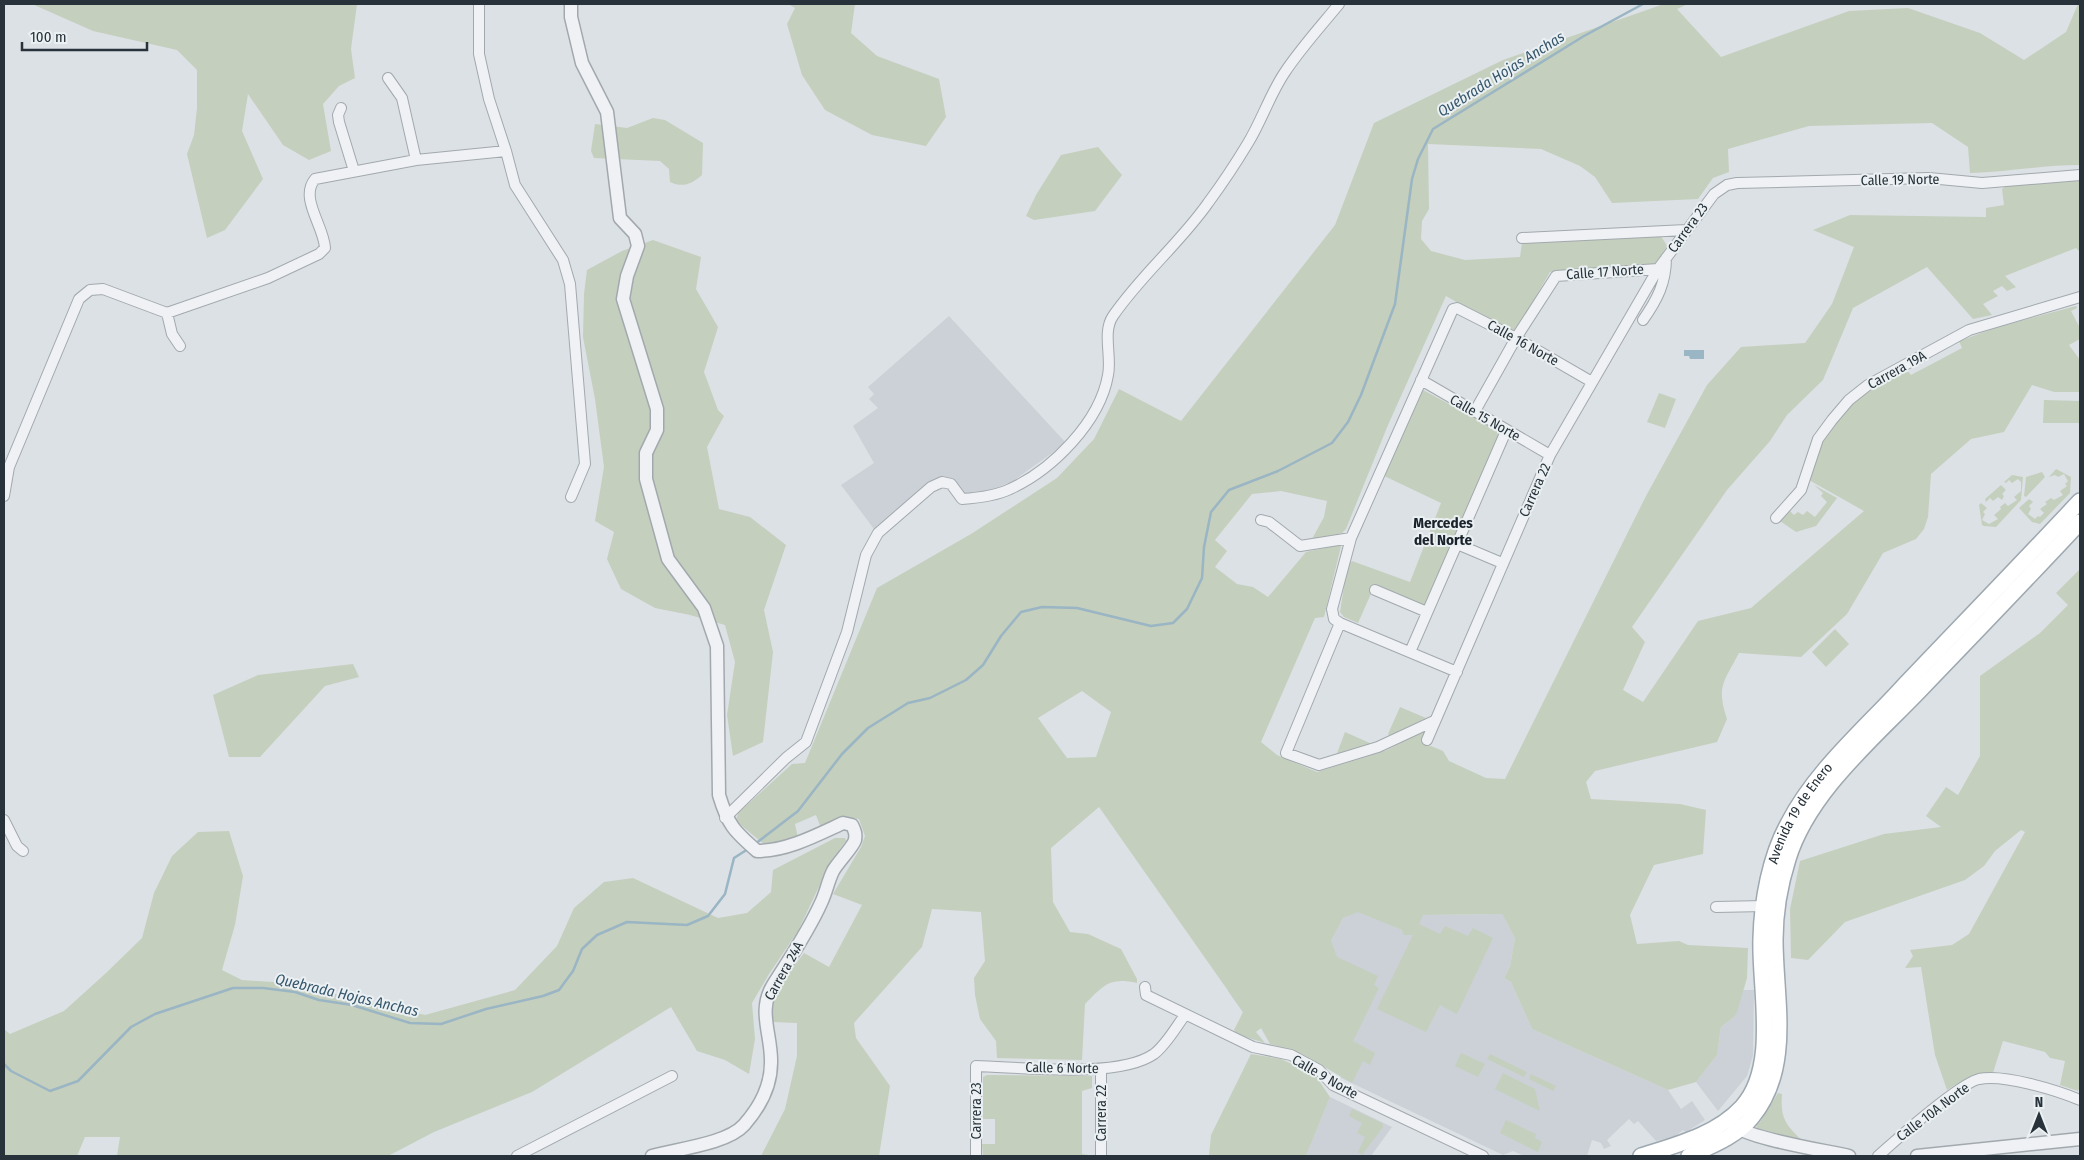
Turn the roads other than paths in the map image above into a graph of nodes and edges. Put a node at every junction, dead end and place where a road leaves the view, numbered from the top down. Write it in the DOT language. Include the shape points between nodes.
graph roads {
  1 [pos="479,4"];
  2 [pos="571,4"];
  3 [pos="1339,4"];
  4 [pos="388,78"];
  5 [pos="341,108"];
  6 [pos="506,151"];
  7 [pos="416,160"];
  8 [pos="354,171"];
  9 [pos="2080,176"];
  10 [pos="1720,188"];
  11 [pos="1686,230"];
  12 [pos="1522,238"];
  13 [pos="1666,258"];
  14 [pos="1658,269"];
  15 [pos="2080,297"];
  16 [pos="167,314"];
  17 [pos="1643,320"];
  18 [pos="1516,338"];
  19 [pos="180,346"];
  20 [pos="1421,380"];
  21 [pos="1592,382"];
  22 [pos="1475,412"];
  23 [pos="1506,430"];
  24 [pos="1550,455"];
  25 [pos="4,496"];
  26 [pos="571,497"];
  27 [pos="2080,502"];
  28 [pos="1776,518"];
  29 [pos="1261,520"];
  30 [pos="2080,522"];
  31 [pos="1351,538"];
  32 [pos="1457,544"];
  33 [pos="1502,564"];
  34 [pos="1375,590"];
  35 [pos="1427,612"];
  36 [pos="1340,623"];
  37 [pos="1410,652"];
  38 [pos="1457,672"];
  39 [pos="1434,722"];
  40 [pos="1427,740"];
  41 [pos="725,818"];
  42 [pos="4,820"];
  43 [pos="23,851"];
  44 [pos="1764,906"];
  45 [pos="1716,907"];
  46 [pos="1145,987"];
  47 [pos="1185,1015"];
  48 [pos="976,1066"];
  49 [pos="1101,1069"];
  50 [pos="672,1076"];
  51 [pos="2080,1100"];
  52 [pos="1734,1124"];
  53 [pos="2080,1139"];
  54 [pos="517,1156"];
  55 [pos="652,1156"];
  56 [pos="976,1156"];
  57 [pos="1101,1156"];
  58 [pos="1484,1156"];
  59 [pos="1641,1156"];
  60 [pos="1689,1156"];
  61 [pos="1849,1156"];
  62 [pos="1878,1156"];
  63 [pos="1917,1156"];
  1 -- 6 [label="street" via="479,54 488,99"];
  2 -- 41 [label="street" via="582,63 607,112 620,218 635,234 638,246 623,299 657,409 657,430 646,453 646,478 668,559 704,608 717,646 719,795"];
  3 -- 41 [label="street" via="1284,73 1248,143 1191,227 1111,319 1106,385 1087,423 1071,445 1010,489 962,499 951,484 942,482 931,487 878,533 866,555 848,632 806,742"];
  4 -- 7 [label="street" via="402,98"];
  5 -- 8 [label="street" via="339,122"];
  6 -- 7 [label="street"];
  6 -- 26 [label="street" via="515,185 563,260 570,284 585,464"];
  7 -- 8 [label="street"];
  8 -- 16 [label="street" via="315,179 310,186 308,195 324,239 325,248 319,254 268,278"];
  9 -- 10 [label="street, Calle 19 Norte" via="1982,183 1929,178 1737,183"];
  10 -- 11 [label="street, Carrera 23"];
  11 -- 12 [label="street"];
  11 -- 13 [label="street, Carrera 23"];
  13 -- 14 [label="street, Carrera 23"];
  13 -- 17 [label="street" via="1664,284"];
  14 -- 18 [label="street, Calle 17 Norte" via="1560,275 1553,279"];
  14 -- 21 [label="street, Carrera 22"];
  15 -- 28 [label="street, Carrera 19A" via="1969,330 1868,385 1849,400 1823,433 1801,490"];
  16 -- 19 [label="street" via="172,334"];
  16 -- 25 [label="street" via="103,289 90,290 79,299 9,467"];
  18 -- 20 [label="street, Calle 16 Norte" via="1457,308 1453,309"];
  18 -- 21 [label="street, Calle 16 Norte"];
  18 -- 22 [label="street"];
  20 -- 22 [label="street, Calle 15 Norte"];
  20 -- 31 [label="street"];
  21 -- 24 [label="street, Carrera 22"];
  22 -- 23 [label="street, Calle 15 Norte"];
  23 -- 24 [label="street, Calle 15 Norte"];
  23 -- 32 [label="street"];
  24 -- 33 [label="street, Carrera 22"];
  27 -- 44 [label="main road, Avenida 19 de Enero" via="1815,781 1787,824 1775,852"];
  29 -- 31 [label="street" via="1269,522 1300,546"];
  30 -- 52 [label="main road, Avenida 19 de Enero" via="1826,790 1800,830 1781,886 1775,939 1779,1050 1770,1086 1752,1118"];
  31 -- 36 [label="street" via="1332,609 1334,619"];
  32 -- 33 [label="street"];
  32 -- 35 [label="street"];
  33 -- 38 [label="street, Carrera 22"];
  34 -- 35 [label="street"];
  35 -- 37 [label="street"];
  36 -- 37 [label="street"];
  36 -- 39 [label="street" via="1286,752 1318,765 1378,747"];
  37 -- 38 [label="street"];
  38 -- 39 [label="street, Carrera 22"];
  39 -- 40 [label="street, Carrera 22"];
  41 -- 55 [label="street, Carrera 24A" via="757,851 772,851 843,823 852,826 856,832 854,842 833,872 813,919 767,997 765,1020 771,1063 766,1090 757,1108 743,1127 714,1141"];
  42 -- 43 [label="street" via="17,846"];
  44 -- 45 [label="street"];
  44 -- 52 [label="main road, Avenida 19 de Enero" via="1760,939 1764,1048 1757,1081"];
  46 -- 47 [label="street, Calle 9 Norte" via="1146,995"];
  47 -- 49 [label="street, Calle 6 Norte" via="1156,1053 1140,1062"];
  47 -- 58 [label="street, Calle 9 Norte" via="1253,1047 1291,1056 1319,1070 1333,1084"];
  48 -- 49 [label="street, Calle 6 Norte"];
  48 -- 56 [label="street, Carrera 23"];
  49 -- 57 [label="street, Carrera 22"];
  50 -- 54 [label="street"];
  51 -- 62 [label="street, Calle 10A Norte" via="2001,1079 1978,1079 1961,1088"];
  52 -- 59 [label="main road, Avenida 19 de Enero"];
  52 -- 60 [label="main road, Avenida 19 de Enero" via="1721,1141"];
  52 -- 61 [label="street"];
  53 -- 63 [label="street"];
}
